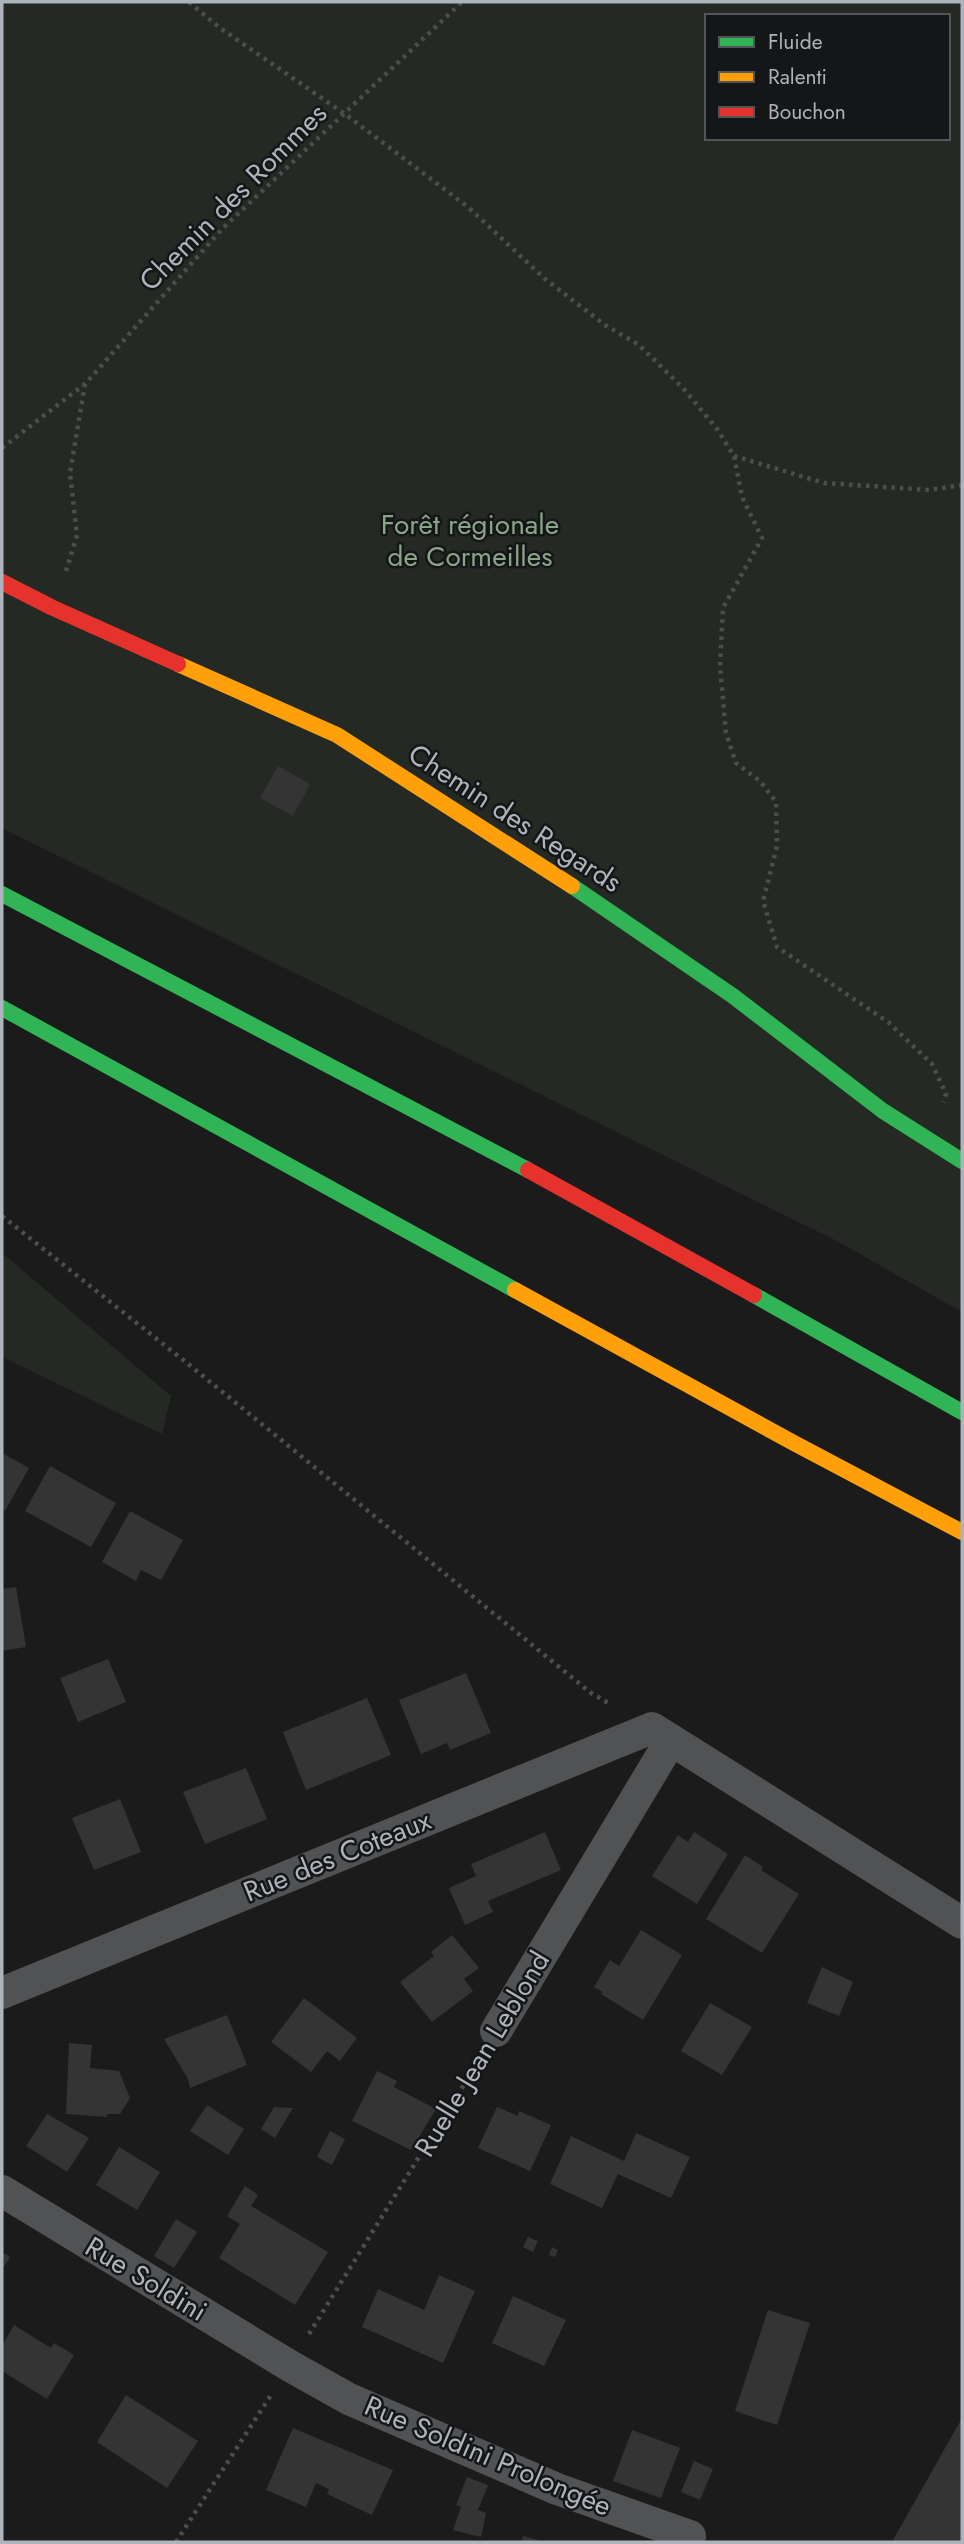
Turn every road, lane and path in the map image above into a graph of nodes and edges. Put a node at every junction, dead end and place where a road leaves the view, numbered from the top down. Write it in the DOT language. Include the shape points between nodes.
graph roads {
  1 [pos="189,2"];
  2 [pos="462,2"];
  3 [pos="345,114"];
  4 [pos="86,383"];
  5 [pos="2,448"];
  6 [pos="734,456"];
  7 [pos="962,485"];
  8 [pos="2,582"];
  9 [pos="51,607"];
  10 [pos="2,894"];
  11 [pos="2,1008"];
  12 [pos="926,1136"];
  13 [pos="962,1161"];
  14 [pos="2,1216"];
  15 [pos="962,1412"];
  16 [pos="962,1532"];
  17 [pos="662,1734"];
  18 [pos="962,1923"];
  19 [pos="2,1993"];
  20 [pos="496,2031"];
  21 [pos="2,2191"];
  22 [pos="289,2366"];
  23 [pos="690,2536"];
  24 [pos="176,2542"];
  1 -- 3 [label="path"];
  2 -- 3 [label="path, Chemin des Rommes"];
  3 -- 4 [label="path, Chemin des Rommes" via="222,229"];
  3 -- 6 [label="path" via="468,207 545,279 639,345 683,388"];
  4 -- 5 [label="path, Chemin des Rommes"];
  4 -- 9 [label="path" via="70,474 77,535"];
  6 -- 7 [label="path" via="824,483 929,490"];
  6 -- 12 [label="path" via="742,497 762,538 723,608 720,666 726,733 736,763 760,781 776,802 777,846 763,901 777,947 888,1022 932,1064 946,1094"];
  8 -- 9 [label="main road, Chemin des Regards"];
  9 -- 12 [label="main road, Chemin des Regards" via="337,734 597,902 733,996 883,1111"];
  10 -- 15 [label="main road" via="588,1202"];
  11 -- 16 [label="main road"];
  12 -- 13 [label="main road, Chemin des Regards"];
  14 -- 17 [label="path" via="591,1693"];
  17 -- 18 [label="street"];
  17 -- 19 [label="street, Rue des Coteaux"];
  17 -- 20 [label="street, Ruelle Jean Leblond"];
  20 -- 22 [label="path, Ruelle Jean Leblond"];
  21 -- 22 [label="street, Rue Soldini"];
  22 -- 23 [label="street, Rue Soldini Prolongée" via="349,2399 557,2489"];
  22 -- 24 [label="path, Ruelle Jean Leblond"];
}
